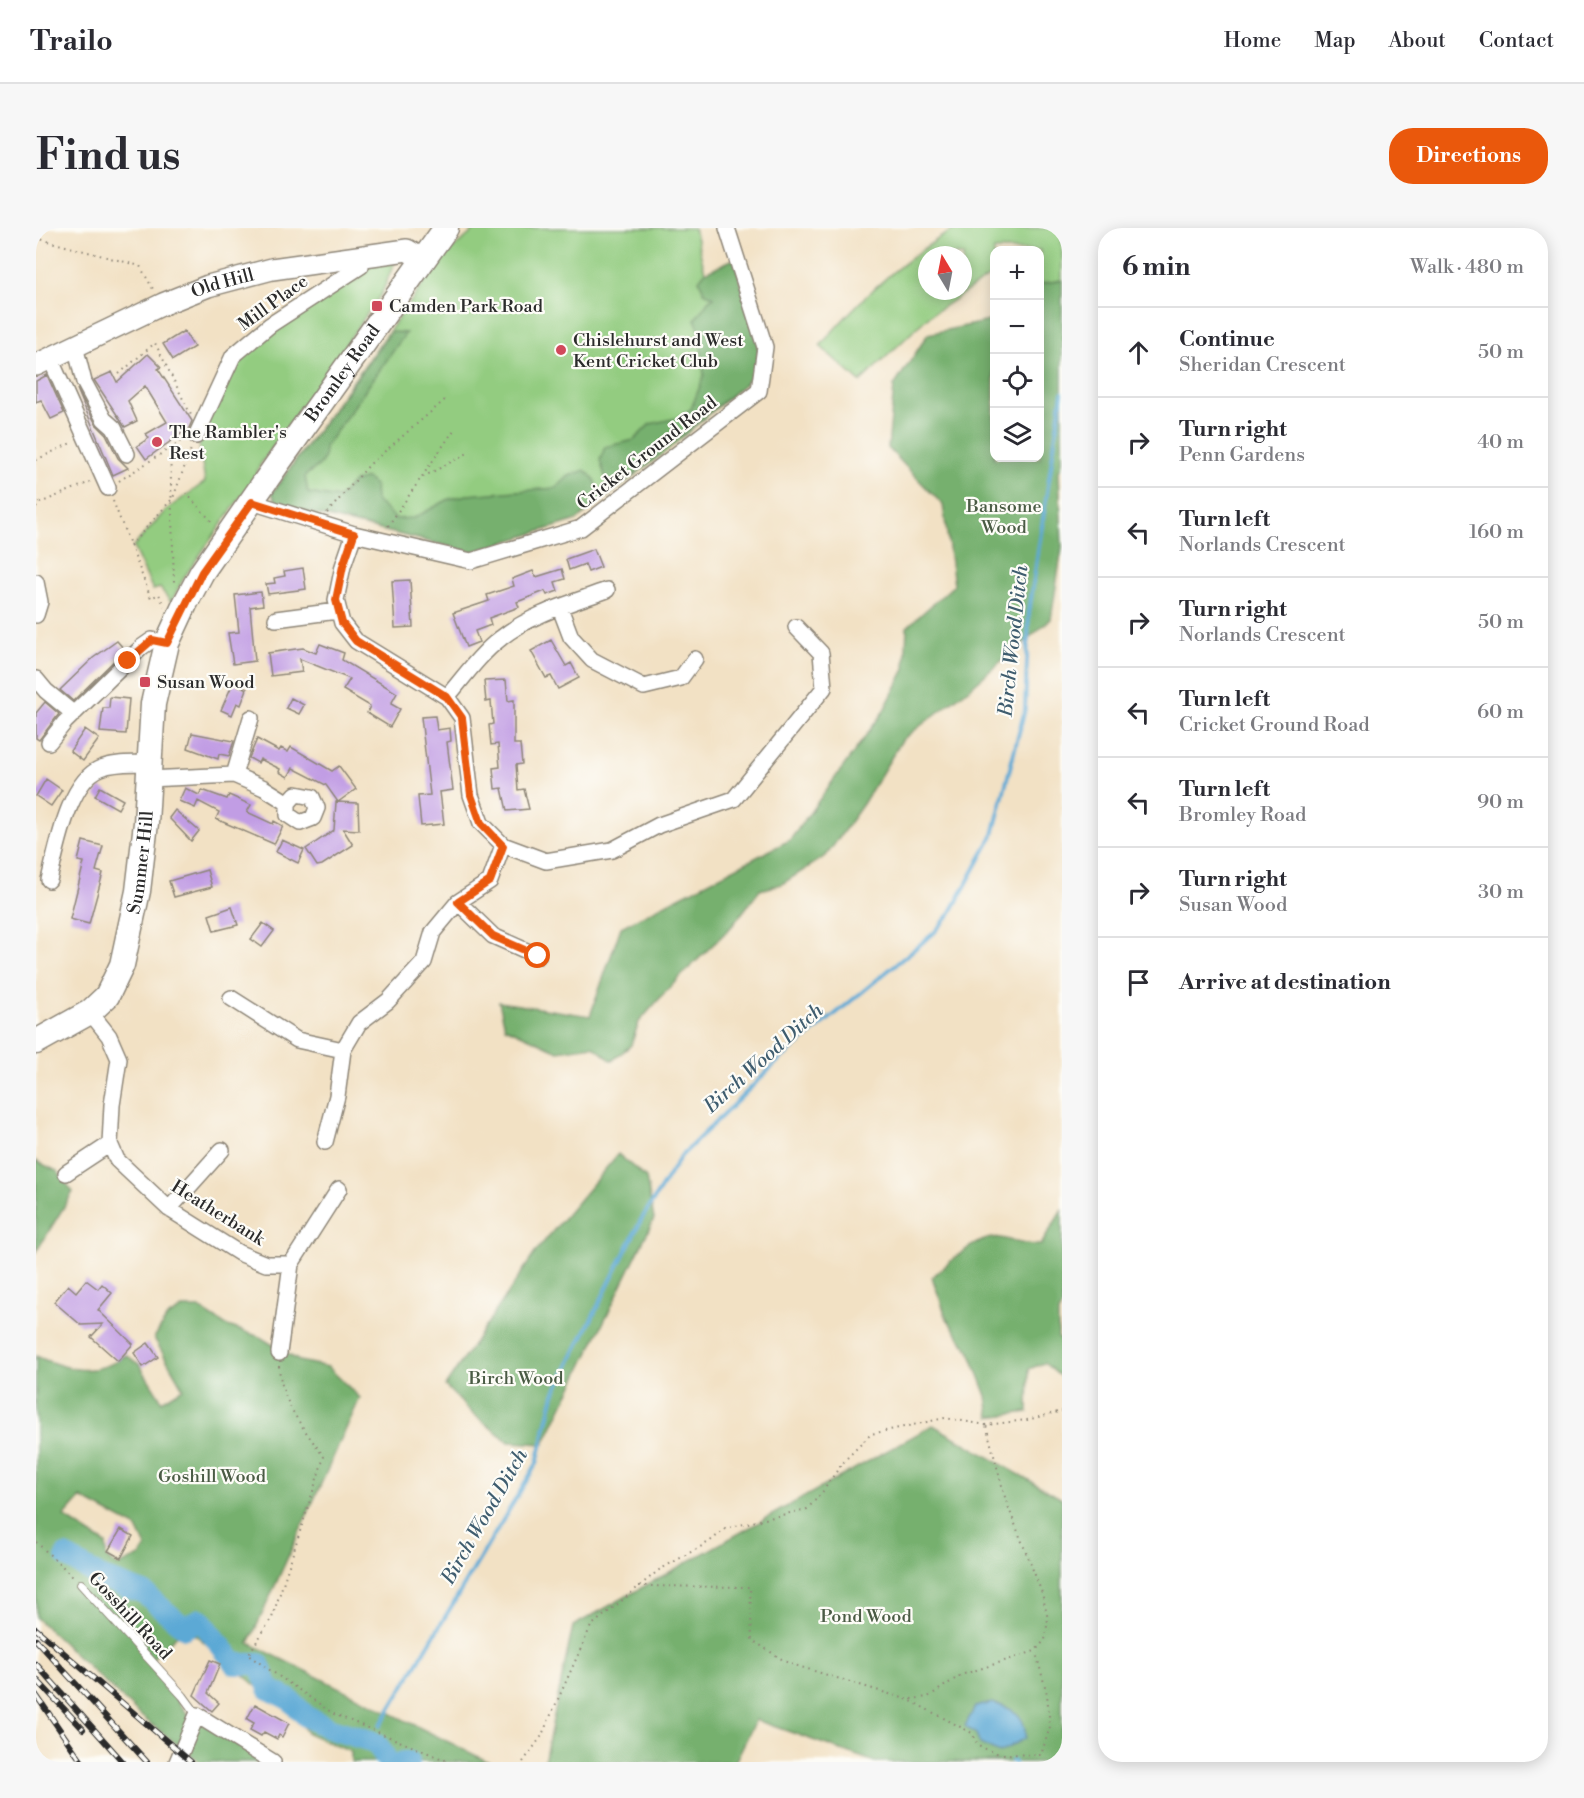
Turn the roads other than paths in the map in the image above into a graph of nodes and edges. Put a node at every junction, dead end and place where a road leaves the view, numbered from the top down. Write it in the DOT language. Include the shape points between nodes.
graph roads {
  1 [pos="446,228"];
  2 [pos="727,228"];
  3 [pos="361,257"];
  4 [pos="422,259"];
  5 [pos="75,346"];
  6 [pos="40,361"];
  7 [pos="192,436"];
  8 [pos="127,454"];
  9 [pos="108,488"];
  10 [pos="252,502"];
  11 [pos="354,534"];
  12 [pos="36,582"];
  13 [pos="607,590"];
  14 [pos="560,608"];
  15 [pos="337,611"];
  16 [pos="36,615"];
  17 [pos="276,619"];
  18 [pos="796,627"];
  19 [pos="167,643"];
  20 [pos="695,659"];
  21 [pos="36,679"];
  22 [pos="447,697"];
  23 [pos="74,714"];
  24 [pos="251,718"];
  25 [pos="49,742"];
  26 [pos="148,771"];
  27 [pos="234,775"];
  28 [pos="288,803"];
  29 [pos="503,846"];
  30 [pos="49,880"];
  31 [pos="458,902"];
  32 [pos="538,956"];
  33 [pos="231,998"];
  34 [pos="90,1012"];
  35 [pos="36,1042"];
  36 [pos="343,1050"];
  37 [pos="325,1142"];
  38 [pos="110,1144"];
  39 [pos="222,1150"];
  40 [pos="66,1173"];
  41 [pos="339,1189"];
  42 [pos="169,1209"];
  43 [pos="291,1264"];
  44 [pos="279,1353"];
  45 [pos="81,1584"];
  46 [pos="197,1714"];
  47 [pos="177,1762"];
  48 [pos="273,1762"];
  1 -- 4 [label="main road, Bromley Road"];
  2 -- 11 [label="street, Cricket Ground Road" via="765,347 759,391 581,528 471,561"];
  3 -- 4 [label="main road, Old Hill" via="407,250"];
  3 -- 5 [label="main road, Old Hill" via="272,269 208,286"];
  3 -- 7 [label="street, Mill Place" via="361,266 270,324 233,356"];
  4 -- 10 [label="main road, Bromley Road"];
  5 -- 6 [label="main road, Old Hill"];
  5 -- 8 [label="street" via="84,382"];
  6 -- 9 [label="street" via="84,436"];
  10 -- 11 [label="street, Cricket Ground Road"];
  10 -- 19 [label="main road, Bromley Road" via="202,572"];
  11 -- 15 [label="street" via="343,566"];
  12 -- 16 [label="street" via="40,602"];
  13 -- 14 [label="street"];
  14 -- 20 [label="street" via="571,638 592,660 644,687 681,678"];
  14 -- 22 [label="street" via="501,637"];
  15 -- 17 [label="street"];
  15 -- 22 [label="street" via="356,641"];
  18 -- 29 [label="street" via="822,653 824,688 734,799 659,825 612,850 546,861"];
  19 -- 23 [label="street" via="152,640 142,647"];
  19 -- 26 [label="main road, Summer Hill" via="153,704"];
  21 -- 23 [label="street"];
  22 -- 29 [label="street" via="462,718 471,795 481,823"];
  23 -- 25 [label="street"];
  24 -- 27 [label="street"];
  26 -- 27 [label="street"];
  26 -- 30 [label="street" via="103,767 86,780 67,812"];
  26 -- 34 [label="main road, Summer Hill" via="138,891 122,965 107,996"];
  27 -- 28 [label="street"];
  29 -- 31 [label="street" via="490,881"];
  31 -- 32 [label="street" via="493,936"];
  31 -- 36 [label="street" via="434,932 424,963 388,1001 359,1023"];
  33 -- 36 [label="street" via="297,1040"];
  34 -- 35 [label="main road, Summer Hill"];
  34 -- 38 [label="street" via="109,1036 119,1059"];
  36 -- 37 [label="street"];
  38 -- 40 [label="street"];
  38 -- 42 [label="street, Heatherbank" via="117,1160"];
  39 -- 42 [label="street"];
  41 -- 43 [label="street"];
  42 -- 43 [label="street, Heatherbank" via="239,1253 266,1264"];
  43 -- 44 [label="street"];
  45 -- 46 [label="lane, Gosshill Road"];
  46 -- 47 [label="street"];
  46 -- 48 [label="street"];
}
